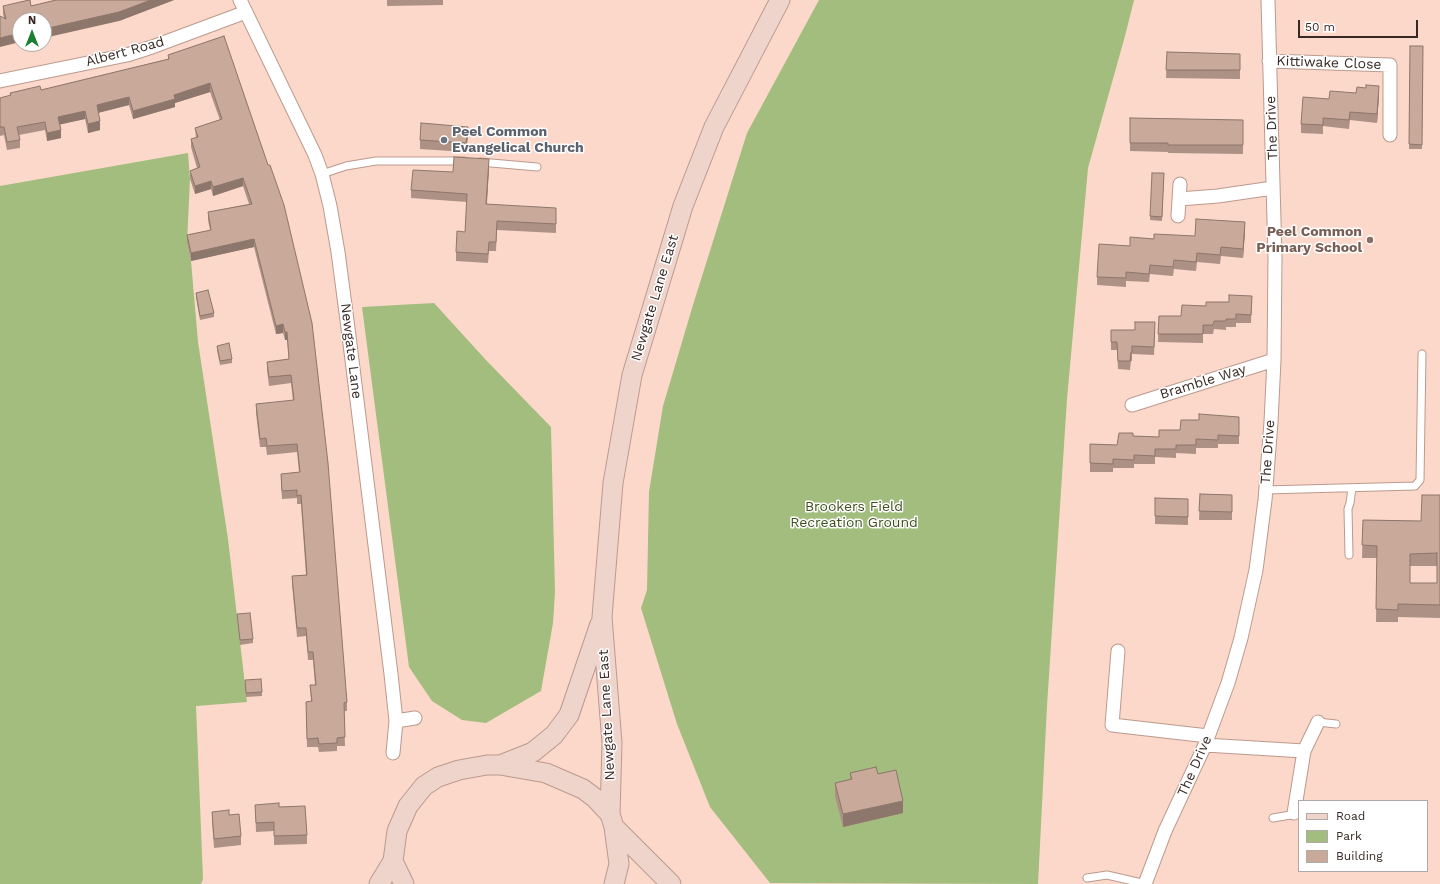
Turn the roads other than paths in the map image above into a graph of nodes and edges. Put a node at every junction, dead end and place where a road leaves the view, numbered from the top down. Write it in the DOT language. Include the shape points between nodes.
graph roads {
  1 [pos="240,0"];
  2 [pos="780,0"];
  3 [pos="1268,0"];
  4 [pos="246,12"];
  5 [pos="1269,61"];
  6 [pos="0,81"];
  7 [pos="1390,136"];
  8 [pos="538,168"];
  9 [pos="322,174"];
  10 [pos="1180,184"];
  11 [pos="1273,188"];
  12 [pos="1179,199"];
  13 [pos="1178,216"];
  14 [pos="1422,354"];
  15 [pos="1274,360"];
  16 [pos="1132,404"];
  17 [pos="1352,488"];
  18 [pos="1265,490"];
  19 [pos="1349,555"];
  20 [pos="602,617"];
  21 [pos="1118,652"];
  22 [pos="415,718"];
  23 [pos="396,721"];
  24 [pos="1318,722"];
  25 [pos="1336,724"];
  26 [pos="1207,741"];
  27 [pos="1304,751"];
  28 [pos="393,753"];
  29 [pos="500,765"];
  30 [pos="1299,800"];
  31 [pos="1297,814"];
  32 [pos="1273,818"];
  33 [pos="612,820"];
  34 [pos="393,861"];
  35 [pos="1087,878"];
  36 [pos="379,884"];
  37 [pos="404,884"];
  38 [pos="614,884"];
  39 [pos="671,884"];
  40 [pos="1146,884"];
  1 -- 4 [label="street, Newgate Lane"];
  2 -- 20 [label="main road, Newgate Lane East" via="714,127 683,206 632,375 613,483"];
  3 -- 5 [label="street, The Drive"];
  4 -- 6 [label="street, Albert Road" via="152,47"];
  4 -- 9 [label="street, Newgate Lane"];
  5 -- 7 [label="street, Kittiwake Close" via="1390,65"];
  5 -- 11 [label="street, The Drive"];
  8 -- 9 [label="lane" via="473,161 376,160"];
  9 -- 23 [label="street, Newgate Lane" via="338,252"];
  10 -- 12 [label="street"];
  11 -- 12 [label="street"];
  11 -- 15 [label="street, The Drive"];
  12 -- 13 [label="street"];
  14 -- 17 [label="lane" via="1420,480 1414,486"];
  15 -- 16 [label="street, Bramble Way"];
  15 -- 18 [label="street, The Drive"];
  17 -- 18 [label="lane"];
  17 -- 19 [label="lane" via="1348,509"];
  18 -- 26 [label="street, The Drive" via="1256,570 1241,638"];
  20 -- 29 [label="main road, Newgate Lane East" via="568,715 554,735 533,752"];
  20 -- 33 [label="main road, Newgate Lane East" via="612,743"];
  21 -- 26 [label="street" via="1112,725"];
  22 -- 23 [label="street"];
  23 -- 28 [label="street, Newgate Lane"];
  24 -- 25 [label="lane"];
  24 -- 27 [label="street"];
  26 -- 27 [label="street"];
  26 -- 40 [label="street, The Drive" via="1166,831"];
  27 -- 30 [label="street"];
  29 -- 33 [label="main road" via="546,773 571,783 589,793"];
  29 -- 34 [label="main road" via="459,770 438,777 424,786 408,806 400,825"];
  31 -- 32 [label="lane"];
  33 -- 38 [label="main road, Newgate Lane East" via="619,864"];
  33 -- 39 [label="main road"];
  34 -- 36 [label="main road"];
  34 -- 37 [label="main road"];
  35 -- 40 [label="lane" via="1107,876"];
}
